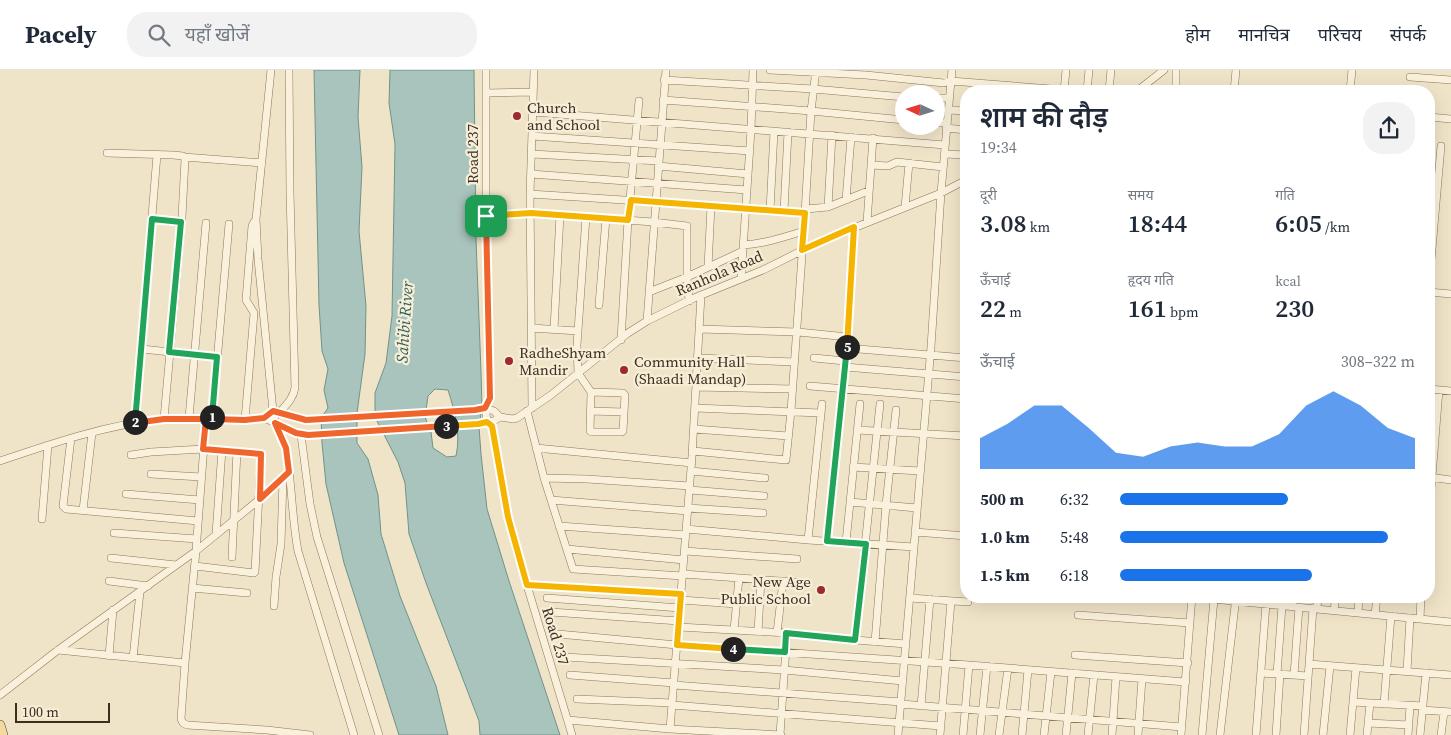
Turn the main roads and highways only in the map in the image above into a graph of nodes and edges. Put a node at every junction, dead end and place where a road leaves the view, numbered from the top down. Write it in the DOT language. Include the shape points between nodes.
graph roads {
  1 [pos="0,725"];
  2 [pos="4,735"];
  1 -- 2 [label="main road"];
}
